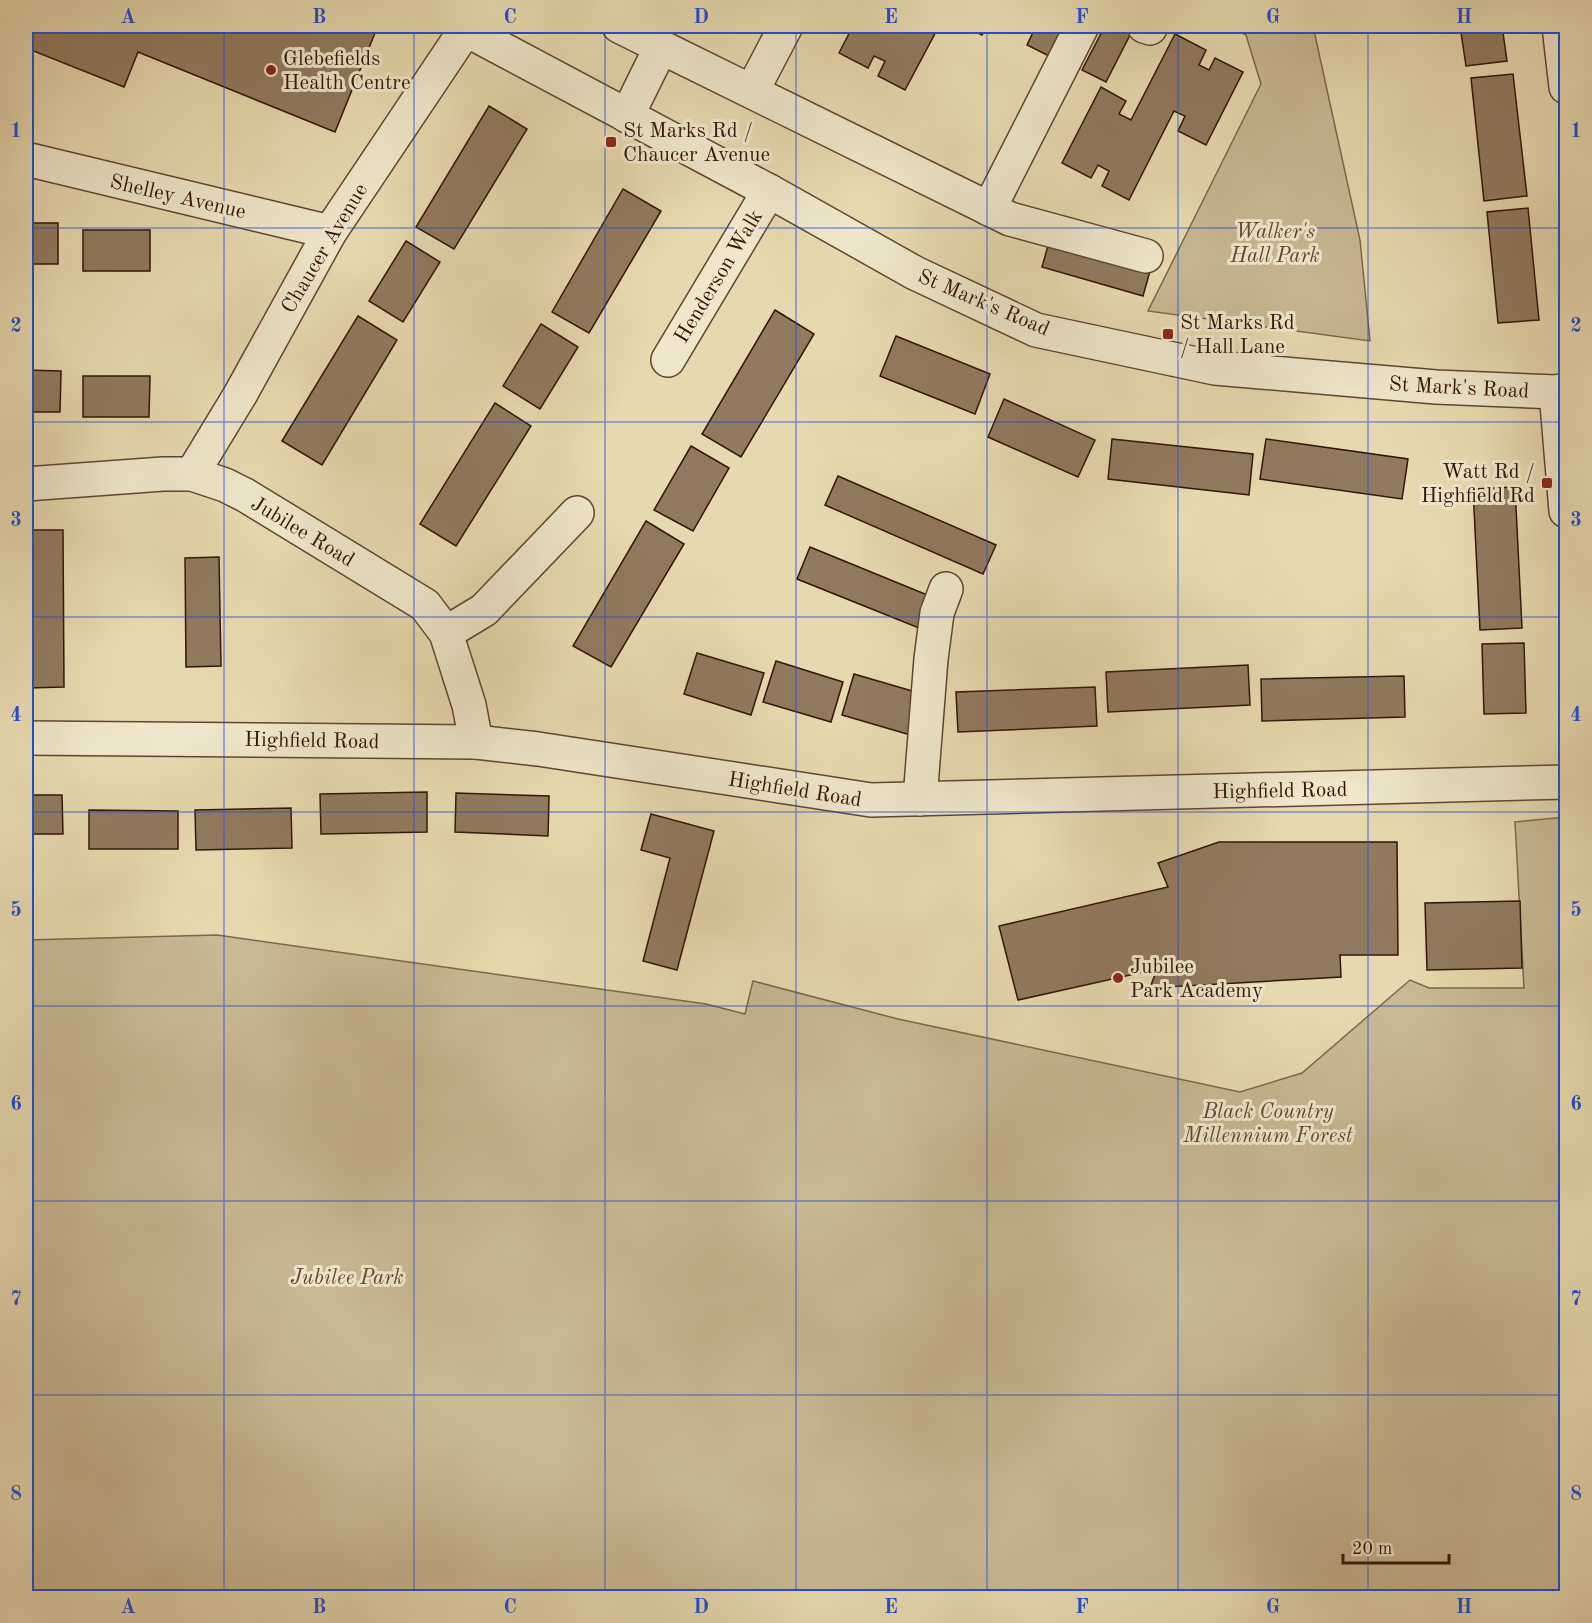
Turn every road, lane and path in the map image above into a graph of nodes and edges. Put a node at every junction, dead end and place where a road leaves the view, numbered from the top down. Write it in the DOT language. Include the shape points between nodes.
graph roads {
  1 [pos="620,26"];
  2 [pos="786,26"];
  3 [pos="1082,26"];
  4 [pos="1559,26"];
  5 [pos="463,27"];
  6 [pos="661,47"];
  7 [pos="1566,87"];
  8 [pos="752,92"];
  9 [pos="627,116"];
  10 [pos="26,159"];
  11 [pos="769,191"];
  12 [pos="989,208"];
  13 [pos="330,232"];
  14 [pos="1146,256"];
  15 [pos="668,360"];
  16 [pos="1561,391"];
  17 [pos="192,474"];
  18 [pos="26,484"];
  19 [pos="1566,511"];
  20 [pos="577,513"];
  21 [pos="945,590"];
  22 [pos="446,633"];
  23 [pos="26,738"];
  24 [pos="476,742"];
  25 [pos="1566,782"];
  26 [pos="920,799"];
  1 -- 6 [label="street"];
  2 -- 8 [label="street"];
  3 -- 12 [label="street"];
  4 -- 7 [label="street"];
  5 -- 9 [label="street, St Mark's Road"];
  5 -- 13 [label="street, Chaucer Avenue"];
  6 -- 8 [label="street"];
  6 -- 9 [label="street"];
  8 -- 12 [label="street"];
  9 -- 11 [label="street, St Mark's Road"];
  10 -- 13 [label="street, Shelley Avenue"];
  11 -- 15 [label="street, Henderson Walk"];
  11 -- 16 [label="street, St Mark's Road" via="915,273 1036,330 1215,368 1436,387"];
  12 -- 14 [label="street" via="1010,219"];
  13 -- 17 [label="street, Chaucer Avenue"];
  16 -- 19 [label="street"];
  17 -- 18 [label="street, Jubilee Road"];
  17 -- 22 [label="street, Jubilee Road" via="225,484 425,604"];
  20 -- 22 [label="street" via="484,610"];
  21 -- 26 [label="street" via="937,612 931,659"];
  22 -- 24 [label="street, Jubilee Road" via="469,705"];
  23 -- 24 [label="street, Highfield Road"];
  24 -- 26 [label="street, Highfield Road" via="872,800"];
  25 -- 26 [label="street, Highfield Road"];
}
